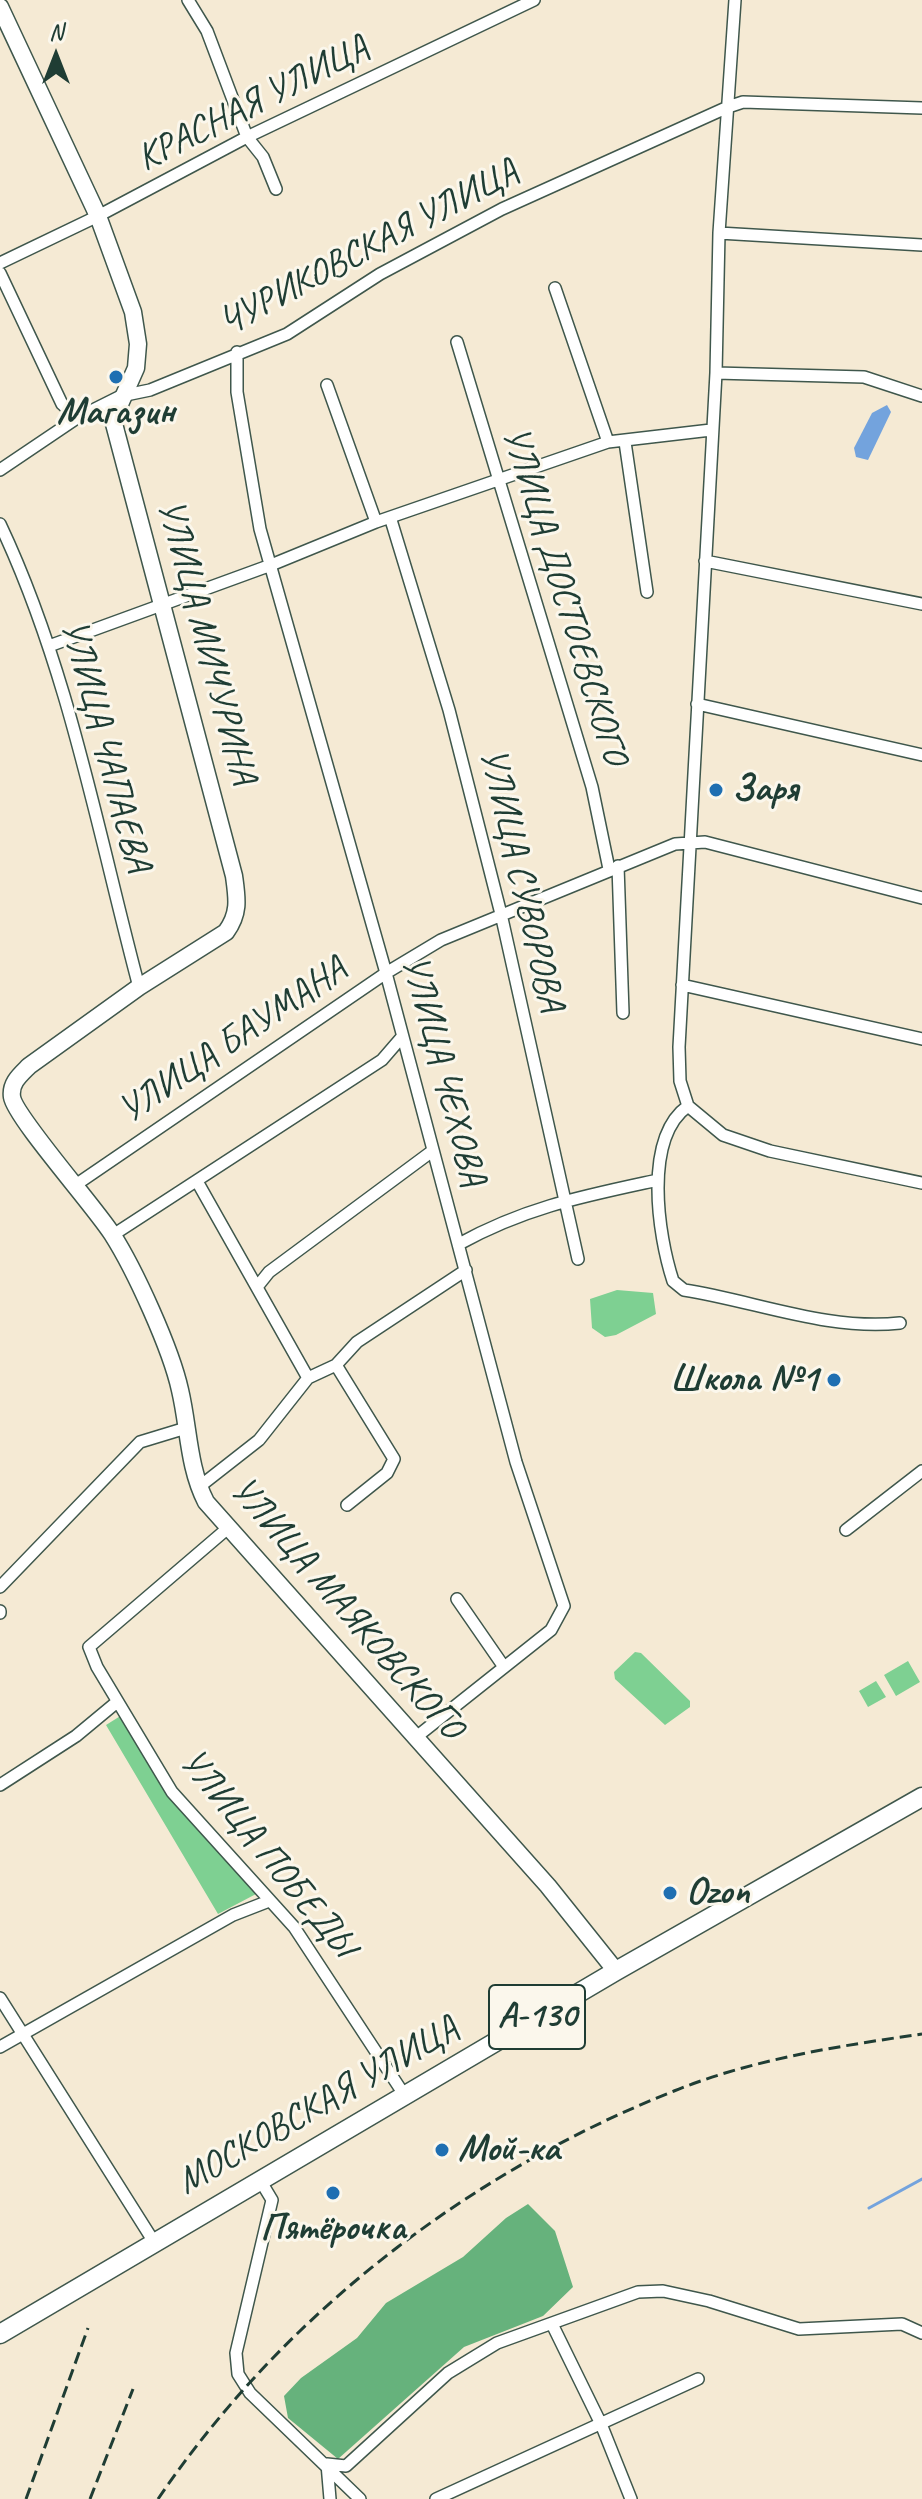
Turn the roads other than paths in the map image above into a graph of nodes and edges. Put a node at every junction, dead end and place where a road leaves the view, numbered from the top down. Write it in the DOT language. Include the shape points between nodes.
graph roads {
  1 [pos="188,0"];
  2 [pos="534,0"];
  3 [pos="735,0"];
  4 [pos="0,7"];
  5 [pos="728,107"];
  6 [pos="922,108"];
  7 [pos="247,137"];
  8 [pos="276,189"];
  9 [pos="98,216"];
  10 [pos="719,233"];
  11 [pos="922,245"];
  12 [pos="0,263"];
  13 [pos="0,273"];
  14 [pos="555,288"];
  15 [pos="457,342"];
  16 [pos="237,352"];
  17 [pos="716,373"];
  18 [pos="327,385"];
  19 [pos="917,394"];
  20 [pos="121,396"];
  21 [pos="77,418"];
  22 [pos="711,430"];
  23 [pos="608,442"];
  24 [pos="625,442"];
  25 [pos="0,470"];
  26 [pos="497,482"];
  27 [pos="391,520"];
  28 [pos="376,522"];
  29 [pos="0,524"];
  30 [pos="705,561"];
  31 [pos="271,565"];
  32 [pos="647,592"];
  33 [pos="922,604"];
  34 [pos="165,605"];
  35 [pos="49,646"];
  36 [pos="697,704"];
  37 [pos="922,755"];
  38 [pos="690,843"];
  39 [pos="613,868"];
  40 [pos="922,898"];
  41 [pos="501,914"];
  42 [pos="386,973"];
  43 [pos="682,985"];
  44 [pos="139,987"];
  45 [pos="623,1013"];
  46 [pos="401,1038"];
  47 [pos="922,1039"];
  48 [pos="4,1094"];
  49 [pos="688,1106"];
  50 [pos="431,1152"];
  51 [pos="658,1180"];
  52 [pos="198,1183"];
  53 [pos="922,1183"];
  54 [pos="77,1184"];
  55 [pos="565,1200"];
  56 [pos="113,1235"];
  57 [pos="459,1244"];
  58 [pos="578,1259"];
  59 [pos="466,1270"];
  60 [pos="257,1287"];
  61 [pos="900,1323"];
  62 [pos="336,1365"];
  63 [pos="308,1378"];
  64 [pos="186,1428"];
  65 [pos="922,1471"];
  66 [pos="199,1487"];
  67 [pos="347,1505"];
  68 [pos="228,1528"];
  69 [pos="846,1530"];
  70 [pos="0,1587"];
  71 [pos="457,1599"];
  72 [pos="504,1667"];
  73 [pos="117,1702"];
  74 [pos="415,1738"];
  75 [pos="0,1785"];
  76 [pos="922,1797"];
  77 [pos="269,1901"];
  78 [pos="616,1971"];
  79 [pos="0,1998"];
  80 [pos="23,2033"];
  81 [pos="0,2047"];
  82 [pos="405,2096"];
  83 [pos="260,2180"];
  84 [pos="154,2242"];
  85 [pos="552,2324"];
  86 [pos="922,2333"];
  87 [pos="0,2334"];
  88 [pos="698,2379"];
  89 [pos="601,2424"];
  90 [pos="327,2464"];
  91 [pos="330,2499"];
  92 [pos="360,2499"];
  93 [pos="436,2499"];
  94 [pos="631,2499"];
  1 -- 7 [label="street" via="207,31"];
  2 -- 7 [label="street, КРАСНАЯ УЛИЦА"];
  3 -- 5 [label="street"];
  4 -- 9 [label="street, УЛИЦА МИЧУРИНА"];
  5 -- 6 [label="street, ЧУРИКОВСКАЯ УЛИЦА" via="743,102"];
  5 -- 10 [label="street"];
  5 -- 16 [label="street, ЧУРИКОВСКАЯ УЛИЦА" via="502,209 380,274 287,334"];
  7 -- 8 [label="street" via="263,157"];
  7 -- 9 [label="street, КРАСНАЯ УЛИЦА"];
  9 -- 12 [label="street, КРАСНАЯ УЛИЦА"];
  9 -- 20 [label="street, УЛИЦА МИЧУРИНА" via="133,312 138,344 136,368"];
  10 -- 11 [label="street"];
  10 -- 17 [label="street"];
  13 -- 21 [label="street" via="62,404"];
  14 -- 23 [label="street"];
  15 -- 26 [label="street, УЛИЦА ДОСТОЕВСКОГО"];
  16 -- 20 [label="street, ЧУРИКОВСКАЯ УЛИЦА" via="150,390"];
  16 -- 31 [label="street, УЛИЦА ЧЕХОВА" via="239,407"];
  17 -- 19 [label="street" via="864,377"];
  17 -- 22 [label="street"];
  18 -- 28 [label="street"];
  20 -- 21 [label="street, ЧУРИКОВСКАЯ УЛИЦА"];
  20 -- 34 [label="street, УЛИЦА МИЧУРИНА" via="113,420"];
  21 -- 25 [label="street, ЧУРИКОВСКАЯ УЛИЦА"];
  22 -- 24 [label="street"];
  22 -- 30 [label="street"];
  23 -- 24 [label="street"];
  23 -- 26 [label="street"];
  24 -- 32 [label="street"];
  26 -- 27 [label="street"];
  26 -- 39 [label="street, УЛИЦА ДОСТОЕВСКОГО"];
  27 -- 28 [label="street"];
  27 -- 41 [label="street, УЛИЦА СУВОРОВА" via="449,710"];
  28 -- 31 [label="street"];
  29 -- 35 [label="street, УЛИЦА ЧАПАЕВА"];
  30 -- 33 [label="street"];
  30 -- 36 [label="street"];
  31 -- 34 [label="street"];
  31 -- 42 [label="street, УЛИЦА ЧЕХОВА"];
  34 -- 35 [label="street"];
  34 -- 44 [label="street, УЛИЦА МИЧУРИНА" via="238,906 226,932"];
  35 -- 44 [label="street, УЛИЦА ЧАПАЕВА"];
  36 -- 37 [label="street"];
  36 -- 38 [label="street"];
  38 -- 39 [label="street, УЛИЦА БАУМАНА"];
  38 -- 40 [label="street" via="705,842"];
  38 -- 43 [label="street"];
  39 -- 41 [label="street, УЛИЦА БАУМАНА"];
  39 -- 45 [label="street, УЛИЦА ДОСТОЕВСКОГО"];
  41 -- 42 [label="street, УЛИЦА БАУМАНА" via="441,940"];
  41 -- 55 [label="street, УЛИЦА СУВОРОВА"];
  42 -- 46 [label="street, УЛИЦА ЧЕХОВА"];
  42 -- 54 [label="street, УЛИЦА БАУМАНА"];
  43 -- 47 [label="street"];
  43 -- 49 [label="street" via="680,1081"];
  44 -- 48 [label="street" via="29,1066"];
  46 -- 50 [label="street, УЛИЦА ЧЕХОВА"];
  46 -- 52 [label="street" via="382,1060"];
  48 -- 54 [label="street, УЛИЦА МАЯКОВСКОГО"];
  49 -- 51 [label="street" via="663,1139"];
  49 -- 53 [label="street" via="723,1135 770,1151"];
  50 -- 57 [label="street, УЛИЦА ЧЕХОВА"];
  50 -- 60 [label="street" via="269,1272"];
  51 -- 55 [label="street"];
  51 -- 61 [label="street" via="673,1281 684,1290 871,1327"];
  52 -- 56 [label="street"];
  52 -- 60 [label="street"];
  54 -- 56 [label="street, УЛИЦА МАЯКОВСКОГО"];
  55 -- 57 [label="street" via="511,1216"];
  55 -- 58 [label="street, УЛИЦА СУВОРОВА"];
  56 -- 64 [label="street, УЛИЦА МАЯКОВСКОГО" via="175,1370"];
  57 -- 59 [label="street, УЛИЦА ЧЕХОВА"];
  59 -- 62 [label="street" via="357,1342"];
  59 -- 72 [label="street, УЛИЦА ЧЕХОВА" via="516,1462 564,1606 551,1630"];
  60 -- 63 [label="street"];
  62 -- 63 [label="street"];
  62 -- 67 [label="street" via="394,1459 387,1473"];
  63 -- 66 [label="street" via="259,1440"];
  64 -- 66 [label="street, УЛИЦА МАЯКОВСКОГО"];
  64 -- 70 [label="street" via="140,1442"];
  65 -- 69 [label="street"];
  66 -- 68 [label="street, УЛИЦА МАЯКОВСКОГО"];
  68 -- 73 [label="street, УЛИЦА ПОБЕДЫ" via="89,1647"];
  68 -- 74 [label="street, УЛИЦА МАЯКОВСКОГО"];
  71 -- 72 [label="street"];
  72 -- 74 [label="street, УЛИЦА ЧЕХОВА"];
  73 -- 75 [label="street" via="76,1736"];
  73 -- 77 [label="street, УЛИЦА ПОБЕДЫ" via="172,1792"];
  74 -- 78 [label="street, УЛИЦА МАЯКОВСКОГО" via="548,1886"];
  76 -- 78 [label="main road, МОСКОВСКАЯ УЛИЦА / А-130"];
  77 -- 80 [label="street" via="233,1915"];
  77 -- 82 [label="street, УЛИЦА ПОБЕДЫ" via="294,1927"];
  78 -- 82 [label="main road, МОСКОВСКАЯ УЛИЦА / А-130"];
  79 -- 80 [label="street"];
  80 -- 81 [label="street"];
  80 -- 84 [label="street"];
  82 -- 83 [label="main road, МОСКОВСКАЯ УЛИЦА / А-130"];
  83 -- 84 [label="main road, МОСКОВСКАЯ УЛИЦА / А-130"];
  83 -- 90 [label="street" via="272,2200 236,2353 238,2374 250,2393"];
  84 -- 87 [label="main road, МОСКОВСКАЯ УЛИЦА / А-130"];
  85 -- 86 [label="street" via="638,2292 663,2291 799,2329 902,2324"];
  85 -- 89 [label="street"];
  85 -- 90 [label="street" via="497,2343 448,2373 346,2466"];
  88 -- 89 [label="street"];
  89 -- 93 [label="street"];
  89 -- 94 [label="street"];
  90 -- 91 [label="street"];
  90 -- 92 [label="street"];
}
